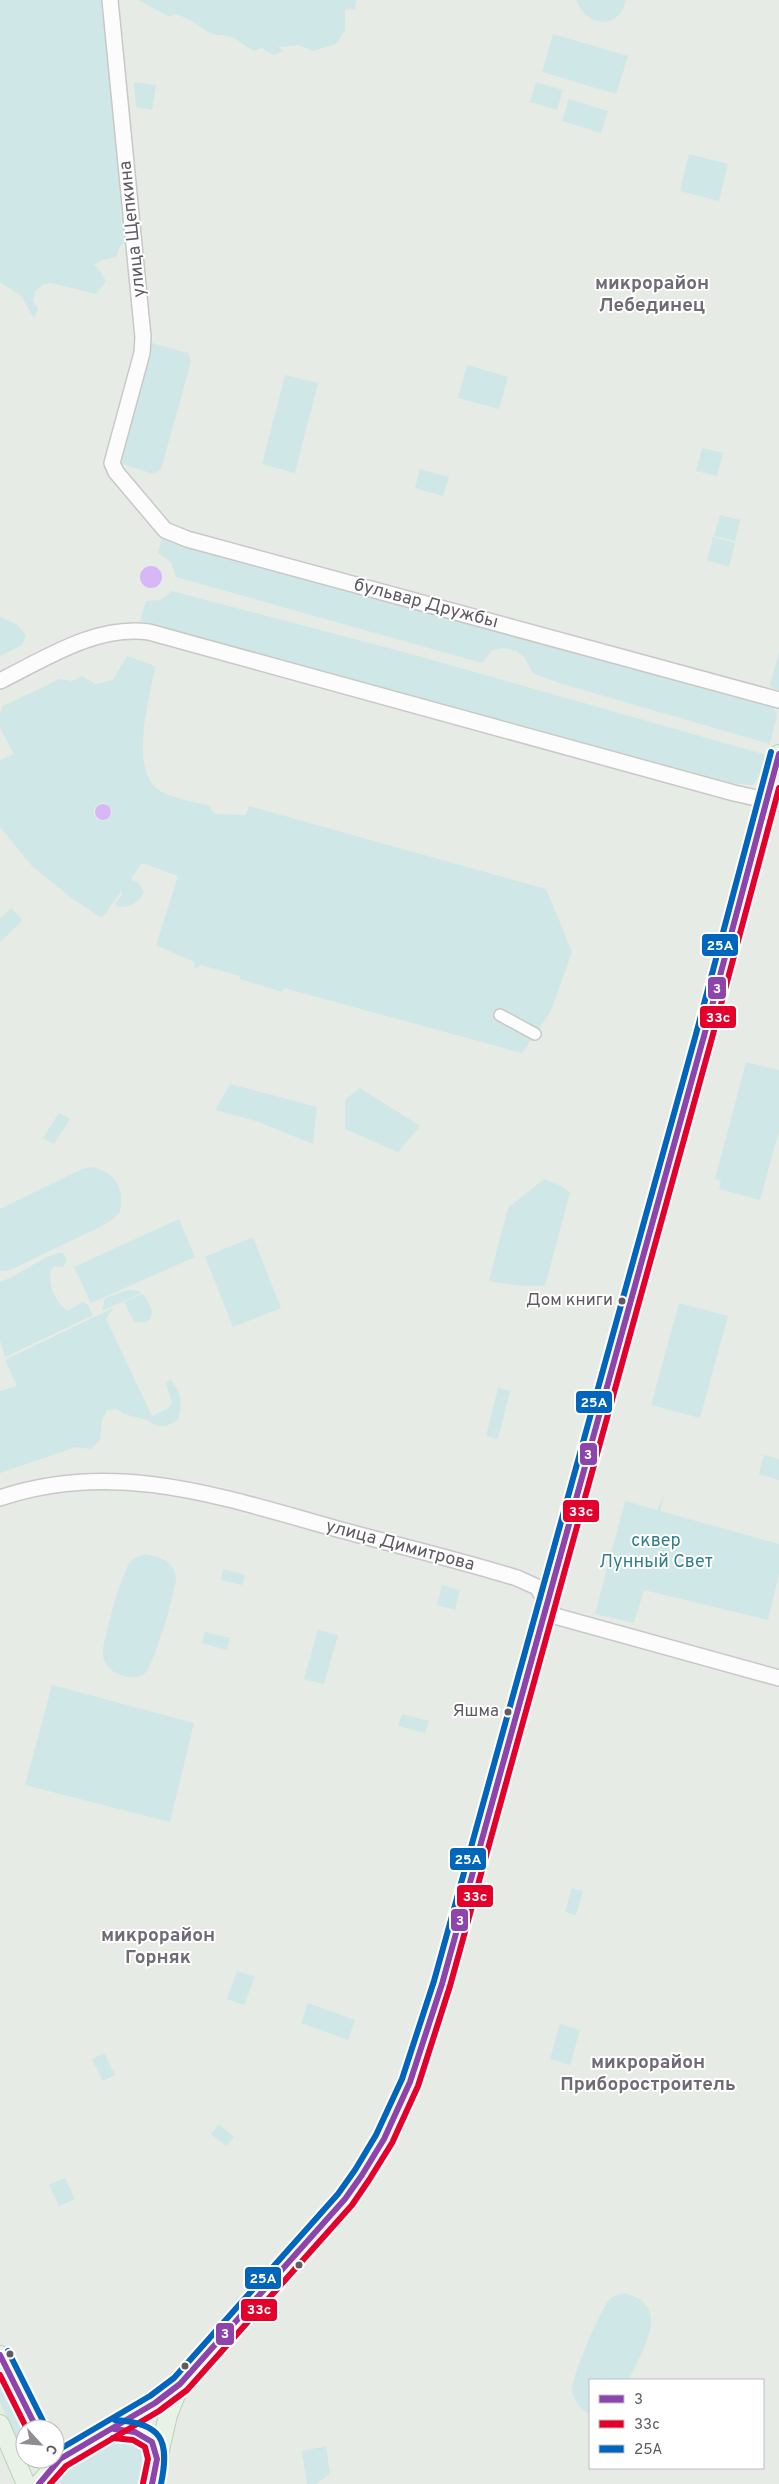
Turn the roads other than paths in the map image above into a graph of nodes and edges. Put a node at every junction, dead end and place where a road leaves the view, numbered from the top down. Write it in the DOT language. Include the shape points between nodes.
graph roads {
  1 [pos="110,0"];
  2 [pos="113,455"];
  3 [pos="0,681"];
  4 [pos="779,700"];
  5 [pos="779,754"];
  6 [pos="773,801"];
  7 [pos="500,1015"];
  8 [pos="535,1034"];
  9 [pos="0,1498"];
  10 [pos="548,1602"];
  11 [pos="779,1678"];
  12 [pos="0,2355"];
  13 [pos="180,2384"];
  14 [pos="32,2419"];
  15 [pos="0,2424"];
  16 [pos="114,2429"];
  17 [pos="65,2453"];
  18 [pos="157,2456"];
  19 [pos="49,2469"];
  20 [pos="26,2484"];
  21 [pos="39,2484"];
  22 [pos="152,2484"];
  1 -- 2 [label="main road, улица Щепкина" via="143,337 134,383"];
  2 -- 4 [label="main road, бульвар Дружбы" via="112,464 116,472 154,519 171,534"];
  3 -- 6 [label="main road" via="73,645 111,632 149,632"];
  5 -- 6 [label="main road"];
  6 -- 10 [label="main road" via="704,1036"];
  7 -- 8 [label="street"];
  9 -- 10 [label="main road, улица Димитрова" via="31,1488 107,1480 181,1487 517,1578 537,1587"];
  10 -- 11 [label="main road, улица Димитрова" via="556,1616"];
  10 -- 13 [label="main road" via="442,1984 410,2082 384,2139 362,2175 324,2224"];
  12 -- 14 [label="main road"];
  13 -- 16 [label="main road"];
  13 -- 18 [label="main road"];
  15 -- 20 [label="main road"];
  16 -- 17 [label="main road"];
  16 -- 18 [label="main road" via="145,2434"];
  18 -- 22 [label="main road"];
  19 -- 21 [label="main road"];
}
